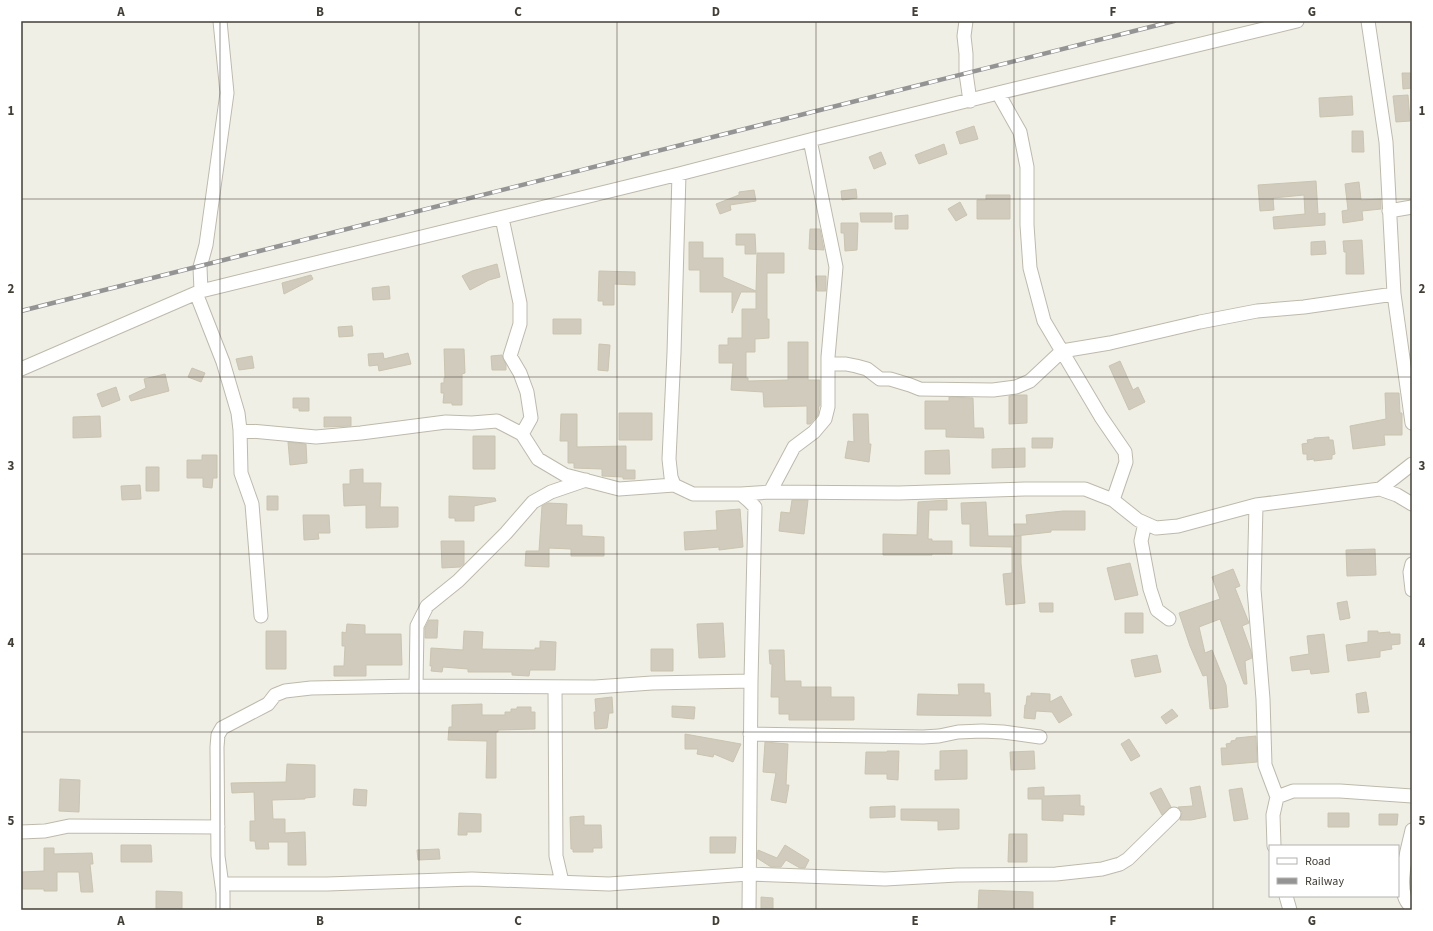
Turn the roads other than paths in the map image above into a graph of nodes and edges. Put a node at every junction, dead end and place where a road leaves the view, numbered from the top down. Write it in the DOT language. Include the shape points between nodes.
graph roads {
  1 [pos="220,21"];
  2 [pos="966,21"];
  3 [pos="1297,21"];
  4 [pos="1368,21"];
  5 [pos="998,93"];
  6 [pos="970,101"];
  7 [pos="810,140"];
  8 [pos="679,174"];
  9 [pos="1412,207"];
  10 [pos="1389,211"];
  11 [pos="502,218"];
  12 [pos="199,292"];
  13 [pos="1394,294"];
  14 [pos="1062,351"];
  15 [pos="828,364"];
  16 [pos="21,369"];
  17 [pos="1412,423"];
  18 [pos="240,430"];
  19 [pos="522,434"];
  20 [pos="1412,464"];
  21 [pos="586,480"];
  22 [pos="674,485"];
  23 [pos="1380,489"];
  24 [pos="770,492"];
  25 [pos="741,494"];
  26 [pos="1113,500"];
  27 [pos="1412,504"];
  28 [pos="1256,505"];
  29 [pos="1145,523"];
  30 [pos="1412,564"];
  31 [pos="1412,590"];
  32 [pos="262,616"];
  33 [pos="1169,620"];
  34 [pos="750,681"];
  35 [pos="416,686"];
  36 [pos="555,687"];
  37 [pos="750,734"];
  38 [pos="1040,737"];
  39 [pos="1412,796"];
  40 [pos="1277,797"];
  41 [pos="1174,814"];
  42 [pos="218,827"];
  43 [pos="1412,830"];
  44 [pos="21,832"];
  45 [pos="1274,845"];
  46 [pos="748,874"];
  47 [pos="562,882"];
  48 [pos="222,884"];
  49 [pos="1286,897"];
  50 [pos="1412,907"];
  51 [pos="223,910"];
  52 [pos="749,910"];
  53 [pos="1290,910"];
  1 -- 12 [label="street" via="227,93 206,245 200,267"];
  2 -- 6 [label="street" via="964,36"];
  3 -- 5 [label="street"];
  4 -- 10 [label="street" via="1386,142"];
  5 -- 6 [label="street"];
  5 -- 14 [label="street" via="1020,132 1027,167 1026,225 1030,268 1044,321"];
  6 -- 7 [label="street"];
  7 -- 8 [label="street"];
  7 -- 15 [label="street" via="836,267"];
  8 -- 11 [label="street"];
  8 -- 22 [label="street" via="669,459"];
  9 -- 10 [label="street"];
  10 -- 13 [label="street"];
  11 -- 12 [label="street"];
  11 -- 19 [label="street" via="520,303 520,324 510,356 520,373 531,418"];
  12 -- 16 [label="street"];
  12 -- 18 [label="street" via="223,362 238,413"];
  13 -- 14 [label="street" via="1257,311"];
  13 -- 17 [label="street"];
  14 -- 15 [label="street" via="1030,381 993,390 920,389 890,379 880,379 867,369 856,366"];
  14 -- 26 [label="street" via="1125,452 1126,462"];
  15 -- 24 [label="street" via="828,407 825,419 814,432 794,447"];
  18 -- 19 [label="street" via="316,437 446,422 498,421"];
  18 -- 32 [label="street" via="241,473 252,504"];
  19 -- 21 [label="street" via="538,459 565,475"];
  20 -- 23 [label="street"];
  21 -- 22 [label="street" via="619,489"];
  21 -- 35 [label="street" via="551,492 533,502 458,581 427,606 417,626"];
  22 -- 25 [label="street" via="692,494"];
  23 -- 27 [label="street"];
  23 -- 28 [label="street"];
  24 -- 25 [label="street"];
  24 -- 26 [label="street" via="899,493 1085,489"];
  25 -- 34 [label="street" via="755,507"];
  26 -- 29 [label="street"];
  28 -- 29 [label="street" via="1178,526 1156,528"];
  28 -- 40 [label="street" via="1254,588 1263,699 1265,765"];
  29 -- 33 [label="street" via="1141,540 1150,588 1157,610"];
  30 -- 31 [label="street"];
  34 -- 36 [label="street"];
  34 -- 37 [label="street"];
  35 -- 36 [label="street"];
  35 -- 42 [label="street" via="311,688 285,691 275,695 268,704 222,728 218,735 217,747"];
  36 -- 47 [label="street" via="556,856"];
  37 -- 38 [label="street" via="923,737 982,731"];
  37 -- 46 [label="street"];
  39 -- 40 [label="street" via="1293,791"];
  40 -- 45 [label="street" via="1273,815"];
  41 -- 46 [label="street" via="1128,859 1102,869 1056,874 886,879"];
  42 -- 44 [label="street" via="69,826"];
  42 -- 48 [label="street" via="218,856"];
  43 -- 50 [label="street" via="1402,879 1404,898"];
  46 -- 47 [label="street" via="609,884"];
  46 -- 52 [label="street"];
  47 -- 48 [label="street" via="472,879 327,884"];
  48 -- 51 [label="street"];
  49 -- 53 [label="street"];
}
